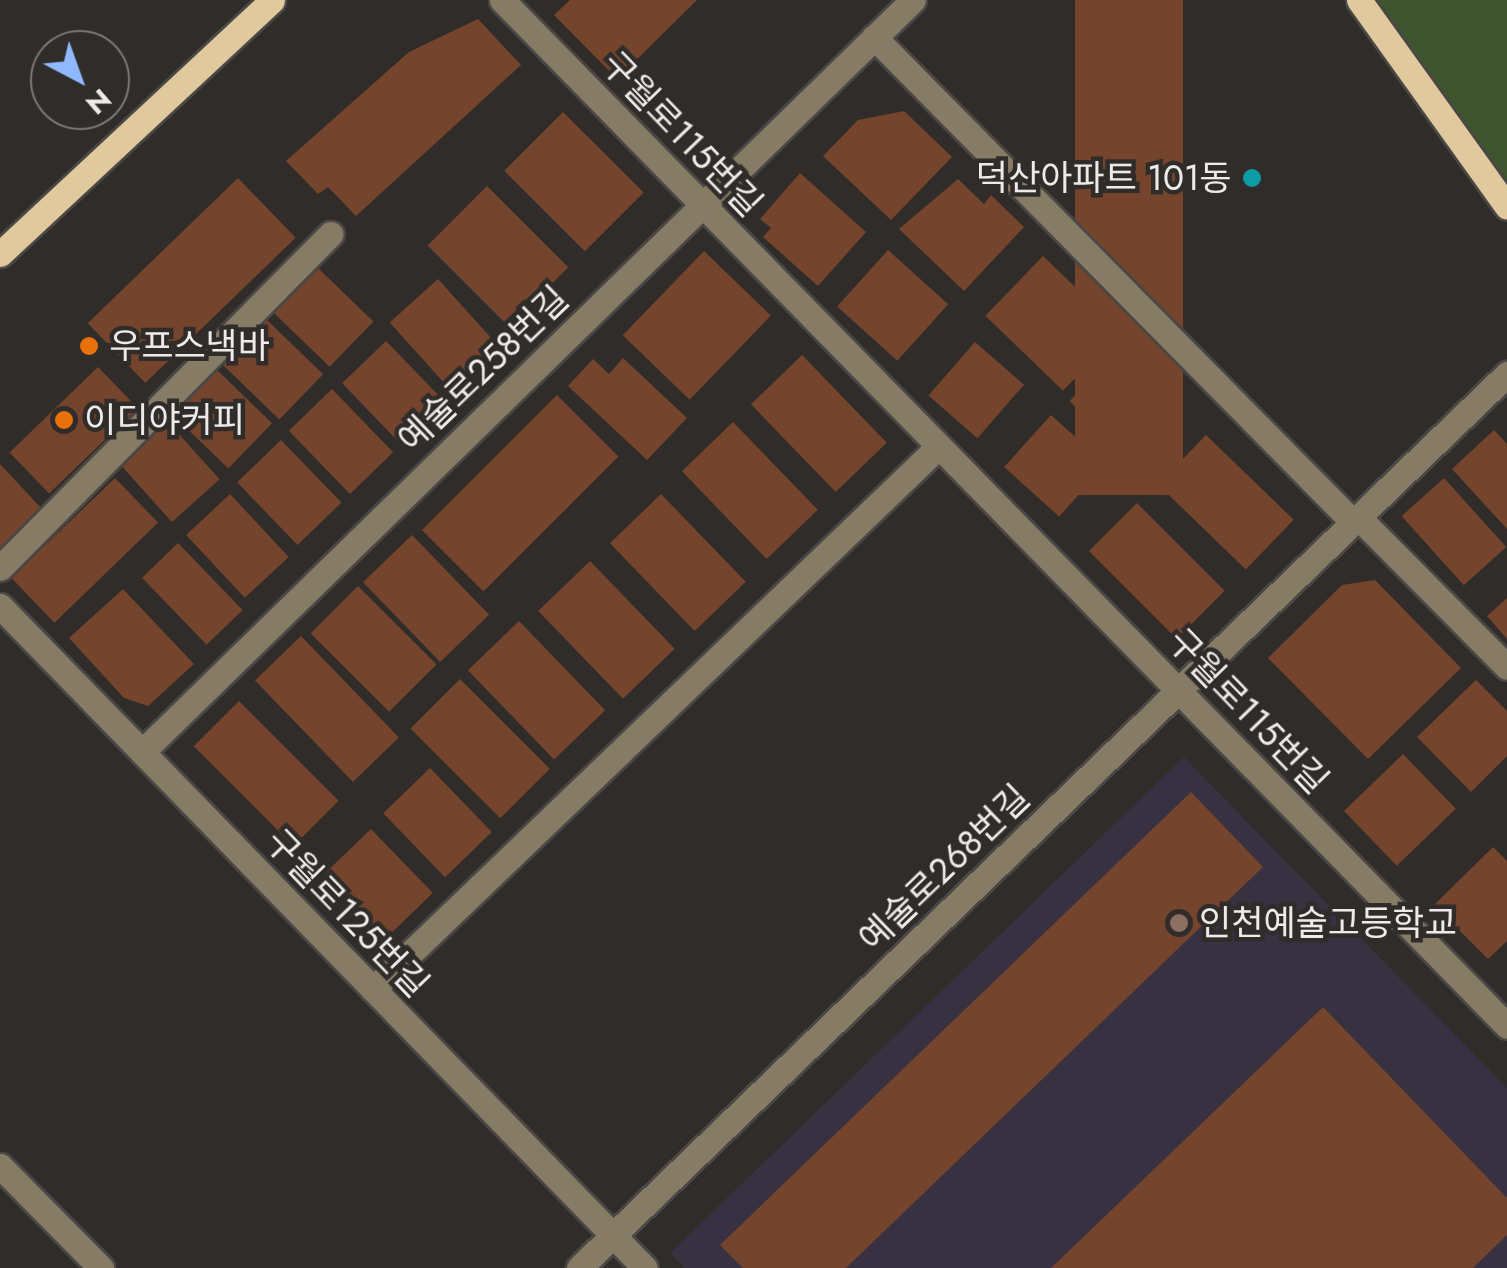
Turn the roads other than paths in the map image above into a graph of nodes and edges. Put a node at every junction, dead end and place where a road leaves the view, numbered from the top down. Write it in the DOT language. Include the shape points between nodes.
graph roads {
  1 [pos="272,0"];
  2 [pos="502,0"];
  3 [pos="913,0"];
  4 [pos="1359,0"];
  5 [pos="874,37"];
  6 [pos="1505,202"];
  7 [pos="702,204"];
  8 [pos="330,234"];
  9 [pos="0,254"];
  10 [pos="1507,374"];
  11 [pos="939,446"];
  12 [pos="1356,520"];
  13 [pos="0,568"];
  14 [pos="0,606"];
  15 [pos="1507,666"];
  16 [pos="1179,690"];
  17 [pos="142,752"];
  18 [pos="373,989"];
  19 [pos="1507,1026"];
  20 [pos="0,1166"];
  21 [pos="613,1236"];
  22 [pos="101,1268"];
  23 [pos="579,1268"];
  24 [pos="644,1268"];
  1 -- 9 [label="main road"];
  2 -- 7 [label="lane, 구월로115번길"];
  3 -- 5 [label="lane, 예술로258번길"];
  4 -- 6 [label="main road"];
  5 -- 7 [label="lane, 예술로258번길"];
  5 -- 12 [label="lane"];
  7 -- 11 [label="lane, 구월로115번길"];
  7 -- 17 [label="lane, 예술로258번길"];
  8 -- 13 [label="lane"];
  10 -- 12 [label="lane, 예술로268번길"];
  11 -- 16 [label="lane, 구월로115번길"];
  11 -- 18 [label="lane"];
  12 -- 15 [label="lane"];
  12 -- 16 [label="lane, 예술로268번길"];
  14 -- 17 [label="lane, 구월로125번길"];
  16 -- 19 [label="lane, 구월로115번길"];
  16 -- 21 [label="lane, 예술로268번길"];
  17 -- 18 [label="lane, 구월로125번길"];
  18 -- 21 [label="lane, 구월로125번길"];
  20 -- 22 [label="lane"];
  21 -- 23 [label="lane, 예술로268번길"];
  21 -- 24 [label="lane, 구월로125번길"];
}
